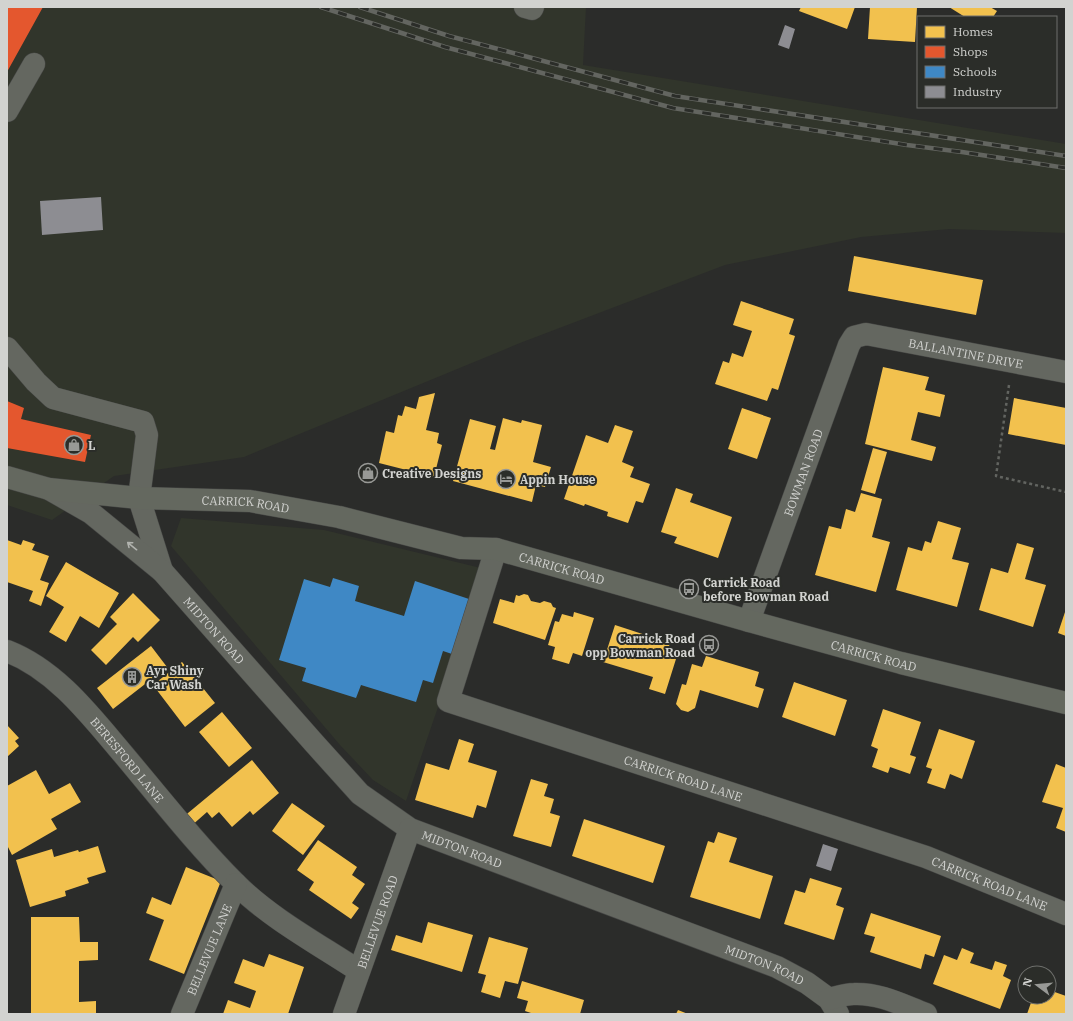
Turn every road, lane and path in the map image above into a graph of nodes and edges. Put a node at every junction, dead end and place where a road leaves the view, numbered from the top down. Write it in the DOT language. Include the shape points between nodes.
graph roads {
  1 [pos="525,7"];
  2 [pos="533,7"];
  3 [pos="34,64"];
  4 [pos="7,111"];
  5 [pos="866,334"];
  6 [pos="7,348"];
  7 [pos="1012,362"];
  8 [pos="1066,372"];
  9 [pos="7,477"];
  10 [pos="49,489"];
  11 [pos="1066,492"];
  12 [pos="139,498"];
  13 [pos="496,549"];
  14 [pos="162,571"];
  15 [pos="749,621"];
  16 [pos="7,651"];
  17 [pos="1066,703"];
  18 [pos="410,830"];
  19 [pos="236,884"];
  20 [pos="1066,914"];
  21 [pos="359,971"];
  22 [pos="834,1007"];
  23 [pos="182,1014"];
  24 [pos="344,1014"];
  25 [pos="926,1014"];
  1 -- 2 [label="street"];
  3 -- 4 [label="street"];
  5 -- 7 [label="street, BALLANTINE DRIVE"];
  5 -- 15 [label="street, BOWMAN ROAD" via="854,337 848,344"];
  6 -- 12 [label="street" via="53,398 143,422 147,435"];
  7 -- 8 [label="street, BALLANTINE DRIVE"];
  7 -- 11 [label="path" via="996,476"];
  9 -- 10 [label="main road, CARRICK ROAD"];
  10 -- 12 [label="main road, CARRICK ROAD"];
  14 -- 10 [label="street, MIDTON ROAD, one-way" via="91,513"];
  12 -- 13 [label="main road, CARRICK ROAD" via="250,501 339,517 461,548"];
  12 -- 14 [label="street, MIDTON ROAD"];
  13 -- 15 [label="main road, CARRICK ROAD"];
  13 -- 20 [label="street, CARRICK ROAD LANE" via="448,701 926,857"];
  14 -- 18 [label="street, MIDTON ROAD" via="360,794"];
  15 -- 17 [label="main road, CARRICK ROAD" via="901,663"];
  16 -- 19 [label="street, BERESFORD LANE" via="37,666 78,703"];
  18 -- 21 [label="street, BELLEVUE ROAD"];
  18 -- 22 [label="street, MIDTON ROAD" via="777,967 807,983"];
  19 -- 21 [label="street, BERESFORD LANE" via="261,907"];
  19 -- 23 [label="street, BELLEVUE LANE"];
  21 -- 24 [label="street, BELLEVUE ROAD"];
  22 -- 25 [label="street" via="852,994 871,994"];
}
